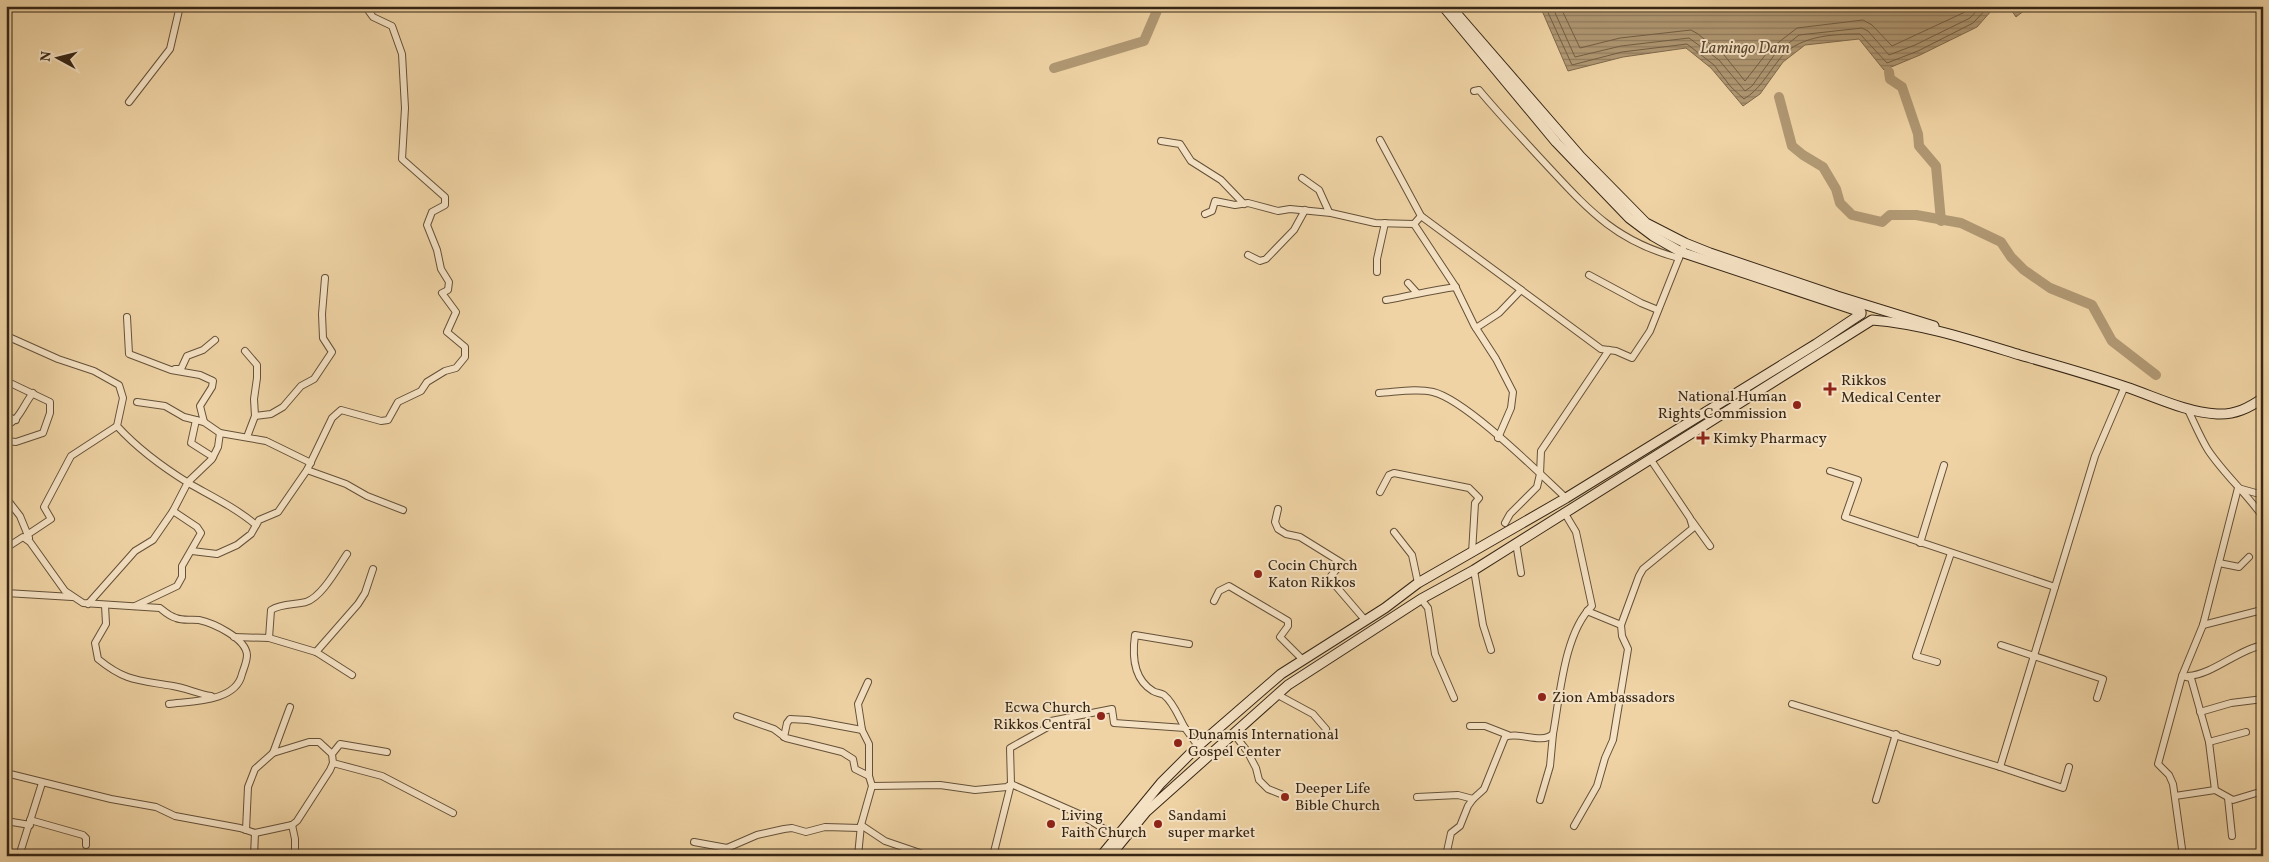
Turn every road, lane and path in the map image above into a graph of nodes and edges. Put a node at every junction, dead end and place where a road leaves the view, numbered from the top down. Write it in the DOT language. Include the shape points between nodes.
graph roads {
  1 [pos="180,6"];
  2 [pos="365,6"];
  3 [pos="1443,6"];
  4 [pos="1450,6"];
  5 [pos="1474,91"];
  6 [pos="129,102"];
  7 [pos="1380,140"];
  8 [pos="1161,141"];
  9 [pos="1302,178"];
  10 [pos="1244,204"];
  11 [pos="1306,210"];
  12 [pos="1329,212"];
  13 [pos="1205,214"];
  14 [pos="1421,216"];
  15 [pos="1385,224"];
  16 [pos="1414,224"];
  17 [pos="1682,251"];
  18 [pos="1248,255"];
  19 [pos="1378,272"];
  20 [pos="1589,275"];
  21 [pos="325,278"];
  22 [pos="1408,283"];
  23 [pos="1456,287"];
  24 [pos="1521,290"];
  25 [pos="1417,293"];
  26 [pos="1386,300"];
  27 [pos="1871,305"];
  28 [pos="1658,310"];
  29 [pos="1861,313"];
  30 [pos="127,317"];
  31 [pos="1872,320"];
  32 [pos="1476,328"];
  33 [pos="1950,334"];
  34 [pos="12,338"];
  35 [pos="215,340"];
  36 [pos="1609,350"];
  37 [pos="245,351"];
  38 [pos="171,370"];
  39 [pos="6,381"];
  40 [pos="2125,386"];
  41 [pos="33,393"];
  42 [pos="1379,393"];
  43 [pos="2263,398"];
  44 [pos="137,402"];
  45 [pos="2187,408"];
  46 [pos="6,416"];
  47 [pos="255,416"];
  48 [pos="16,420"];
  49 [pos="200,421"];
  50 [pos="6,426"];
  51 [pos="117,426"];
  52 [pos="220,433"];
  53 [pos="247,437"];
  54 [pos="1498,438"];
  55 [pos="6,440"];
  56 [pos="213,457"];
  57 [pos="1651,460"];
  58 [pos="311,463"];
  59 [pos="1944,465"];
  60 [pos="307,470"];
  61 [pos="1830,471"];
  62 [pos="1540,474"];
  63 [pos="188,482"];
  64 [pos="2238,488"];
  65 [pos="1380,492"];
  66 [pos="2263,495"];
  67 [pos="6,498"];
  68 [pos="1566,498"];
  69 [pos="1278,509"];
  70 [pos="403,510"];
  71 [pos="173,512"];
  72 [pos="1564,512"];
  73 [pos="2263,517"];
  74 [pos="1690,518"];
  75 [pos="1505,523"];
  76 [pos="256,525"];
  77 [pos="1394,532"];
  78 [pos="29,538"];
  79 [pos="1516,543"];
  80 [pos="1920,543"];
  81 [pos="1710,546"];
  82 [pos="6,548"];
  83 [pos="192,551"];
  84 [pos="1472,553"];
  85 [pos="1951,553"];
  86 [pos="347,554"];
  87 [pos="2249,557"];
  88 [pos="2219,563"];
  89 [pos="373,569"];
  90 [pos="1474,570"];
  91 [pos="1521,573"];
  92 [pos="1418,583"];
  93 [pos="2055,587"];
  94 [pos="6,593"];
  95 [pos="74,597"];
  96 [pos="1421,599"];
  97 [pos="1214,601"];
  98 [pos="88,604"];
  99 [pos="105,605"];
  100 [pos="134,607"];
  101 [pos="1587,611"];
  102 [pos="2258,611"];
  103 [pos="1364,620"];
  104 [pos="1621,625"];
  105 [pos="2203,625"];
  106 [pos="234,637"];
  107 [pos="269,638"];
  108 [pos="1189,644"];
  109 [pos="2001,645"];
  110 [pos="2263,645"];
  111 [pos="1491,650"];
  112 [pos="316,652"];
  113 [pos="2035,657"];
  114 [pos="1303,660"];
  115 [pos="1937,662"];
  116 [pos="352,675"];
  117 [pos="2182,676"];
  118 [pos="868,682"];
  119 [pos="1278,694"];
  120 [pos="216,697"];
  121 [pos="1454,698"];
  122 [pos="2098,698"];
  123 [pos="2263,699"];
  124 [pos="169,704"];
  125 [pos="1792,704"];
  126 [pos="290,707"];
  127 [pos="2200,712"];
  128 [pos="737,716"];
  129 [pos="1470,726"];
  130 [pos="1185,728"];
  131 [pos="1326,729"];
  132 [pos="862,730"];
  133 [pos="2246,732"];
  134 [pos="1234,734"];
  135 [pos="1553,734"];
  136 [pos="1896,734"];
  137 [pos="1508,735"];
  138 [pos="784,737"];
  139 [pos="2209,742"];
  140 [pos="1198,746"];
  141 [pos="387,752"];
  142 [pos="273,753"];
  143 [pos="332,754"];
  144 [pos="333,763"];
  145 [pos="2000,766"];
  146 [pos="2069,767"];
  147 [pos="6,772"];
  148 [pos="868,776"];
  149 [pos="42,783"];
  150 [pos="1011,784"];
  151 [pos="872,786"];
  152 [pos="2215,790"];
  153 [pos="2263,791"];
  154 [pos="1283,796"];
  155 [pos="2175,796"];
  156 [pos="1417,797"];
  157 [pos="2228,798"];
  158 [pos="1473,799"];
  159 [pos="1540,800"];
  160 [pos="1876,800"];
  161 [pos="453,813"];
  162 [pos="6,821"];
  163 [pos="30,822"];
  164 [pos="292,825"];
  165 [pos="1574,826"];
  166 [pos="861,827"];
  167 [pos="246,830"];
  168 [pos="255,834"];
  169 [pos="1116,836"];
  170 [pos="2232,836"];
  171 [pos="694,842"];
  172 [pos="86,845"];
  173 [pos="20,856"];
  174 [pos="254,856"];
  175 [pos="295,856"];
  176 [pos="858,856"];
  177 [pos="929,856"];
  178 [pos="993,856"];
  179 [pos="1101,856"];
  180 [pos="1110,856"];
  181 [pos="1446,856"];
  182 [pos="2182,856"];
  1 -- 6 [label="street" via="170,50"];
  2 -- 58 [label="street" via="373,17 392,26 402,54 405,108 402,160 445,197 445,205 432,212 427,225 441,269 449,282 448,290 442,293 456,312 447,332 466,347 465,357 456,368 426,382 421,391 398,402 388,420 341,410 332,418"];
  3 -- 17 [label="main road" via="1531,114 1602,191 1629,218 1653,236"];
  4 -- 17 [label="main road" via="1628,207"];
  5 -- 17 [label="street" via="1479,90 1587,208 1629,239 1661,253"];
  7 -- 14 [label="street"];
  8 -- 10 [label="street" via="1180,144 1191,161 1221,180"];
  9 -- 12 [label="street" via="1319,190"];
  10 -- 11 [label="street" via="1278,211"];
  10 -- 13 [label="street" via="1215,201 1212,211"];
  11 -- 12 [label="street"];
  11 -- 18 [label="street" via="1294,230 1266,259 1260,261"];
  12 -- 15 [label="street"];
  14 -- 16 [label="street"];
  14 -- 24 [label="street"];
  15 -- 16 [label="street"];
  15 -- 19 [label="street" via="1377,259"];
  16 -- 23 [label="street"];
  17 -- 27 [label="main road"];
  17 -- 28 [label="street"];
  17 -- 29 [label="main road"];
  20 -- 28 [label="street"];
  21 -- 47 [label="street" via="323,338 332,352 314,379 301,386 283,407 271,414"];
  22 -- 25 [label="street"];
  23 -- 25 [label="street"];
  23 -- 32 [label="street"];
  24 -- 32 [label="street" via="1499,313"];
  24 -- 36 [label="street" via="1589,342"];
  25 -- 26 [label="street"];
  27 -- 29 [label="main road" via="1865,305"];
  27 -- 31 [label="main road" via="1877,312"];
  27 -- 33 [label="main road" via="1929,323"];
  28 -- 36 [label="street" via="1650,331 1632,358"];
  29 -- 31 [label="main road" via="1865,319"];
  29 -- 68 [label="main road"];
  30 -- 38 [label="street" via="129,354"];
  31 -- 33 [label="main road"];
  31 -- 57 [label="main road"];
  32 -- 54 [label="street" via="1513,392 1511,408"];
  33 -- 40 [label="main road"];
  34 -- 51 [label="street" via="94,371 119,385 122,398"];
  35 -- 38 [label="street" via="203,350 187,356 180,369"];
  36 -- 62 [label="street" via="1541,451"];
  37 -- 47 [label="street" via="257,365"];
  38 -- 49 [label="street" via="200,375 213,381 200,406"];
  39 -- 41 [label="street"];
  40 -- 45 [label="main road"];
  40 -- 93 [label="street" via="2095,456"];
  41 -- 48 [label="street" via="24,402"];
  41 -- 55 [label="street" via="50,402 50,414 43,433 16,442"];
  42 -- 54 [label="street" via="1426,391 1446,396"];
  43 -- 45 [label="main road" via="2230,414"];
  44 -- 49 [label="street" via="165,406 184,417"];
  45 -- 64 [label="street" via="2208,450"];
  46 -- 48 [label="street"];
  47 -- 53 [label="street"];
  48 -- 50 [label="street"];
  49 -- 52 [label="street"];
  49 -- 56 [label="street" via="191,443"];
  51 -- 63 [label="street" via="129,440"];
  51 -- 78 [label="street" via="71,456 44,507 51,519"];
  52 -- 53 [label="street"];
  52 -- 56 [label="street"];
  53 -- 58 [label="street" via="266,441"];
  54 -- 62 [label="street"];
  56 -- 63 [label="street"];
  57 -- 72 [label="main road"];
  57 -- 74 [label="street"];
  58 -- 60 [label="street"];
  59 -- 80 [label="street"];
  60 -- 70 [label="street"];
  60 -- 76 [label="street" via="278,512 259,520"];
  61 -- 80 [label="street" via="1858,480 1845,517"];
  62 -- 68 [label="street"];
  62 -- 75 [label="street" via="1537,487"];
  63 -- 71 [label="street"];
  63 -- 76 [label="street" via="242,513"];
  64 -- 66 [label="street"];
  64 -- 73 [label="street"];
  64 -- 88 [label="street"];
  65 -- 84 [label="street" via="1389,475 1394,473 1470,488 1479,498 1475,503"];
  67 -- 78 [label="street" via="20,516"];
  68 -- 84 [label="main road"];
  69 -- 103 [label="street" via="1275,522 1278,530 1300,537 1342,563 1331,576"];
  71 -- 83 [label="street" via="201,533"];
  71 -- 98 [label="street" via="153,540 135,551"];
  72 -- 79 [label="main road"];
  72 -- 101 [label="street" via="1576,532 1586,572 1592,606"];
  74 -- 81 [label="street"];
  74 -- 104 [label="street" via="1693,528 1643,568"];
  76 -- 83 [label="street" via="251,534 237,545 217,554"];
  77 -- 92 [label="street" via="1412,555"];
  78 -- 82 [label="street" via="23,536"];
  78 -- 95 [label="street" via="65,591"];
  79 -- 90 [label="main road"];
  79 -- 91 [label="street"];
  80 -- 85 [label="street"];
  83 -- 100 [label="street" via="182,566 182,577 177,586"];
  84 -- 92 [label="main road"];
  85 -- 93 [label="street"];
  85 -- 115 [label="street" via="1916,656"];
  86 -- 107 [label="street" via="316,596 271,610"];
  87 -- 88 [label="street" via="2239,568"];
  88 -- 105 [label="street"];
  89 -- 112 [label="street" via="366,593"];
  90 -- 96 [label="main road"];
  90 -- 111 [label="street"];
  92 -- 103 [label="main road"];
  93 -- 113 [label="street"];
  94 -- 95 [label="street"];
  95 -- 98 [label="street"];
  96 -- 119 [label="main road"];
  96 -- 121 [label="street" via="1429,612 1435,654"];
  97 -- 114 [label="street" via="1219,592 1229,586 1288,622 1280,637"];
  98 -- 99 [label="street"];
  99 -- 100 [label="street"];
  99 -- 120 [label="street" via="106,624 95,643 98,659 130,679"];
  100 -- 106 [label="street" via="160,608 169,616 199,620"];
  101 -- 104 [label="street"];
  101 -- 135 [label="street" via="1572,636"];
  102 -- 105 [label="street"];
  103 -- 114 [label="main road"];
  104 -- 165 [label="street" via="1628,649 1613,740 1597,786"];
  105 -- 117 [label="street"];
  106 -- 107 [label="street"];
  106 -- 120 [label="street" via="247,654 241,678 231,691"];
  107 -- 112 [label="street"];
  108 -- 130 [label="street" via="1135,635 1133,655 1139,680 1165,696"];
  109 -- 113 [label="street"];
  110 -- 117 [label="street" via="2227,658 2195,675"];
  112 -- 116 [label="street"];
  113 -- 122 [label="street" via="2103,679"];
  113 -- 145 [label="street"];
  114 -- 140 [label="main road" via="1281,674"];
  117 -- 127 [label="street" via="2191,678"];
  117 -- 155 [label="street" via="2158,764 2169,775"];
  118 -- 132 [label="street" via="858,704"];
  119 -- 131 [label="street" via="1313,714"];
  119 -- 134 [label="main road"];
  120 -- 124 [label="street"];
  123 -- 127 [label="street" via="2231,703"];
  125 -- 136 [label="street"];
  126 -- 142 [label="street"];
  127 -- 139 [label="street"];
  128 -- 138 [label="street" via="774,729"];
  129 -- 137 [label="street" via="1485,726"];
  130 -- 140 [label="street"];
  130 -- 150 [label="street" via="1114,723 1112,708 1051,721 1046,728 1010,748"];
  132 -- 138 [label="street" via="790,719 786,723"];
  132 -- 148 [label="street" via="869,744"];
  133 -- 139 [label="street"];
  134 -- 154 [label="street" via="1248,752 1259,780"];
  134 -- 180 [label="main road" via="1146,812"];
  135 -- 137 [label="street" via="1545,738"];
  135 -- 159 [label="street" via="1550,766"];
  136 -- 145 [label="street"];
  136 -- 160 [label="street"];
  137 -- 158 [label="street" via="1501,741 1484,789"];
  138 -- 148 [label="street" via="842,752 853,759 855,768"];
  139 -- 152 [label="street"];
  140 -- 169 [label="main road"];
  141 -- 143 [label="street" via="340,744"];
  142 -- 143 [label="street" via="319,742"];
  142 -- 167 [label="street" via="255,769 248,787"];
  143 -- 144 [label="street"];
  144 -- 161 [label="street" via="382,776"];
  144 -- 164 [label="street"];
  145 -- 146 [label="street" via="2062,788"];
  147 -- 149 [label="street"];
  148 -- 151 [label="street"];
  149 -- 163 [label="street"];
  149 -- 167 [label="street"];
  150 -- 151 [label="street" via="975,790 940,785"];
  150 -- 169 [label="street" via="1079,814"];
  150 -- 178 [label="street"];
  151 -- 166 [label="street"];
  152 -- 155 [label="street"];
  152 -- 157 [label="street"];
  153 -- 157 [label="street" via="2233,800"];
  155 -- 182 [label="street"];
  156 -- 158 [label="street"];
  157 -- 170 [label="street"];
  158 -- 181 [label="street" via="1460,826 1451,833"];
  162 -- 163 [label="street"];
  163 -- 172 [label="street" via="83,835"];
  163 -- 173 [label="street"];
  164 -- 168 [label="street"];
  164 -- 175 [label="street"];
  166 -- 171 [label="street" via="825,827 806,832 784,829 757,835 727,848"];
  166 -- 176 [label="street"];
  166 -- 177 [label="street" via="885,841"];
  167 -- 168 [label="street"];
  168 -- 174 [label="street"];
  169 -- 179 [label="main road"];
}
